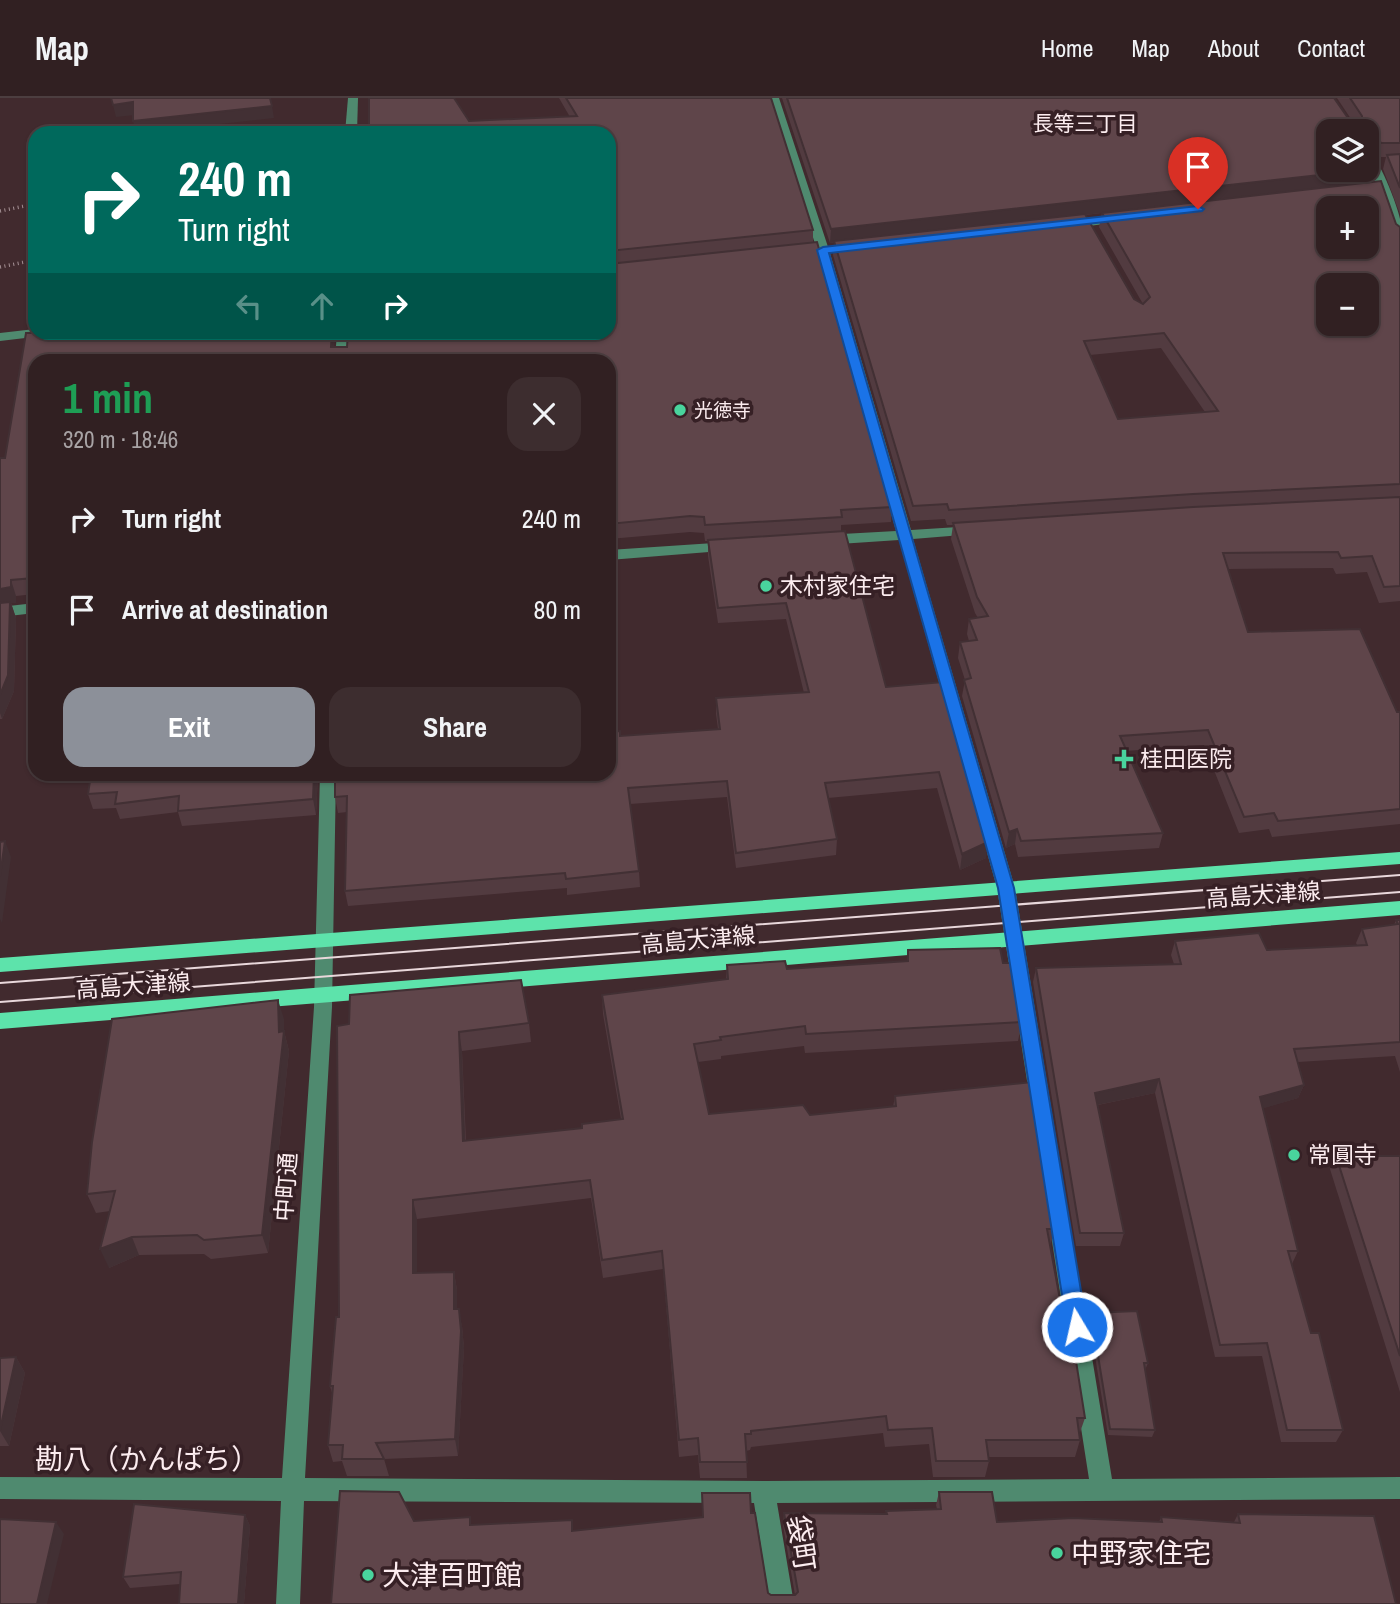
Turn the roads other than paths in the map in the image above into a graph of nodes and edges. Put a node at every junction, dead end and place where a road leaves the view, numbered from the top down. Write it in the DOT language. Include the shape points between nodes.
graph roads {
  1 [pos="353,98"];
  2 [pos="774,98"];
  3 [pos="351,126"];
  4 [pos="1379,176"];
  5 [pos="1383,188"];
  6 [pos="1364,189"];
  7 [pos="1394,201"];
  8 [pos="1143,215"];
  9 [pos="1048,226"];
  10 [pos="1400,238"];
  11 [pos="28,334"];
  12 [pos="0,337"];
  13 [pos="985,530"];
  14 [pos="903,535"];
  15 [pos="809,541"];
  16 [pos="743,546"];
  17 [pos="616,555"];
  18 [pos="28,609"];
  19 [pos="0,612"];
  20 [pos="328,781"];
  21 [pos="1400,858"];
  22 [pos="1006,888"];
  23 [pos="1400,908"];
  24 [pos="1016,939"];
  25 [pos="323,941"];
  26 [pos="0,965"];
  27 [pos="324,995"];
  28 [pos="0,1021"];
  29 [pos="0,1488"];
  30 [pos="293,1488"];
  31 [pos="1400,1488"];
  32 [pos="1102,1489"];
  33 [pos="764,1492"];
  34 [pos="288,1604"];
  35 [pos="782,1604"];
  1 -- 3 [label="street"];
  2 -- 14 [label="street" via="823,250"];
  4 -- 5 [label="street"];
  5 -- 6 [label="street"];
  5 -- 7 [label="street"];
  7 -- 10 [label="street"];
  8 -- 9 [label="street" via="1091,228"];
  11 -- 12 [label="street"];
  13 -- 14 [label="street"];
  14 -- 15 [label="street"];
  14 -- 22 [label="street" via="911,549"];
  16 -- 17 [label="street"];
  18 -- 19 [label="street"];
  20 -- 25 [label="street, 中町通"];
  21 -- 22 [label="main road, 高島大津線"];
  22 -- 24 [label="street"];
  22 -- 25 [label="main road, 高島大津線"];
  23 -- 24 [label="main road, 高島大津線"];
  24 -- 27 [label="main road, 高島大津線"];
  24 -- 32 [label="street"];
  25 -- 26 [label="main road, 高島大津線"];
  25 -- 27 [label="street, 中町通"];
  27 -- 28 [label="main road, 高島大津線"];
  27 -- 30 [label="street, 中町通"];
  29 -- 30 [label="street, 勘八（かんぱち）"];
  30 -- 33 [label="street, 勘八（かんぱち）"];
  30 -- 34 [label="street, 中町通"];
  31 -- 32 [label="street, 勘八（かんぱち）"];
  32 -- 33 [label="street, 勘八（かんぱち）"];
  33 -- 35 [label="street, 袋町"];
}
